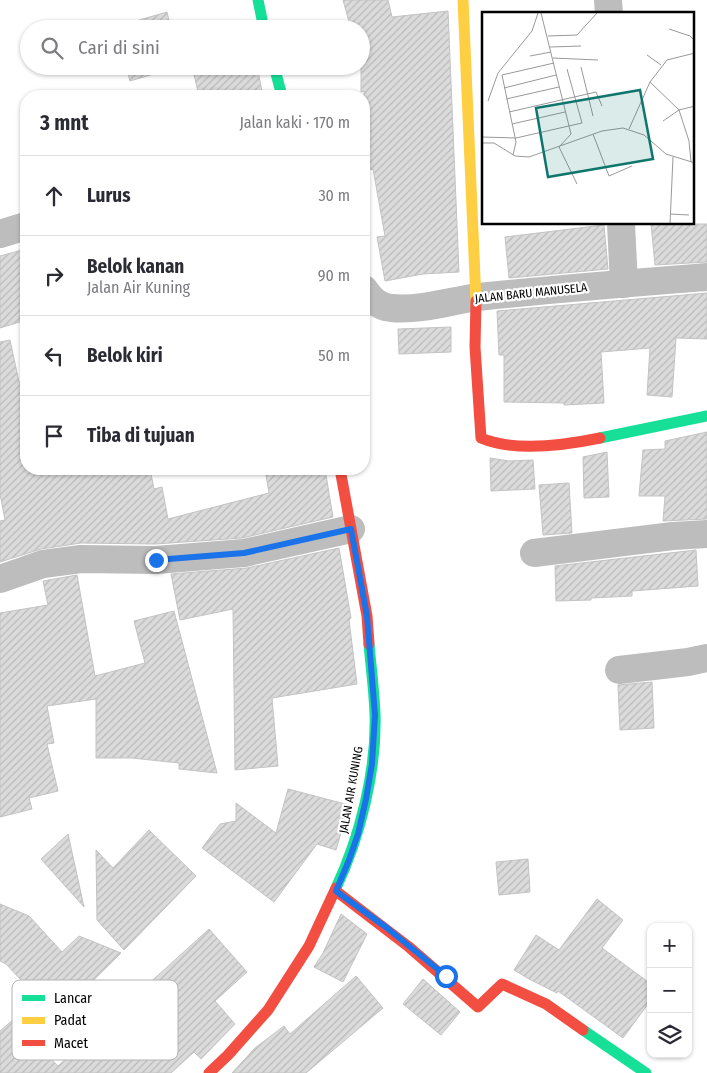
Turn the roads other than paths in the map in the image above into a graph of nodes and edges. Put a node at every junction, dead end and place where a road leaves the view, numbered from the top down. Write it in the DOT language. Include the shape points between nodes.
graph roads {
  1 [pos="258,0"];
  2 [pos="463,0"];
  3 [pos="262,20"];
  4 [pos="276,75"];
  5 [pos="280,90"];
  6 [pos="621,225"];
  7 [pos="20,228"];
  8 [pos="0,234"];
  9 [pos="707,277"];
  10 [pos="624,284"];
  11 [pos="370,297"];
  12 [pos="476,298"];
  13 [pos="707,416"];
  14 [pos="341,475"];
  15 [pos="351,529"];
  16 [pos="707,534"];
  17 [pos="534,553"];
  18 [pos="0,579"];
  19 [pos="707,658"];
  20 [pos="619,670"];
  21 [pos="336,891"];
  22 [pos="208,1073"];
  23 [pos="646,1073"];
  1 -- 3 [label="street"];
  2 -- 12 [label="street"];
  4 -- 5 [label="street"];
  6 -- 10 [label="street"];
  7 -- 8 [label="street"];
  9 -- 10 [label="street, JALAN BARU MANUSELA"];
  10 -- 12 [label="street, JALAN BARU MANUSELA"];
  11 -- 12 [label="street, JALAN BARU MANUSELA" via="381,306 393,308"];
  12 -- 13 [label="street" via="475,347 481,438 509,445 569,444"];
  14 -- 15 [label="street, JALAN AIR KUNING"];
  15 -- 18 [label="street" via="244,553 156,560 81,559 42,564"];
  15 -- 21 [label="street, JALAN AIR KUNING" via="367,616 375,715 372,764 360,825"];
  16 -- 17 [label="street"];
  19 -- 20 [label="street"];
  21 -- 22 [label="street, JALAN AIR KUNING" via="309,946 268,1010"];
  21 -- 23 [label="street" via="446,976 478,1007 502,984 546,1004"];
}
